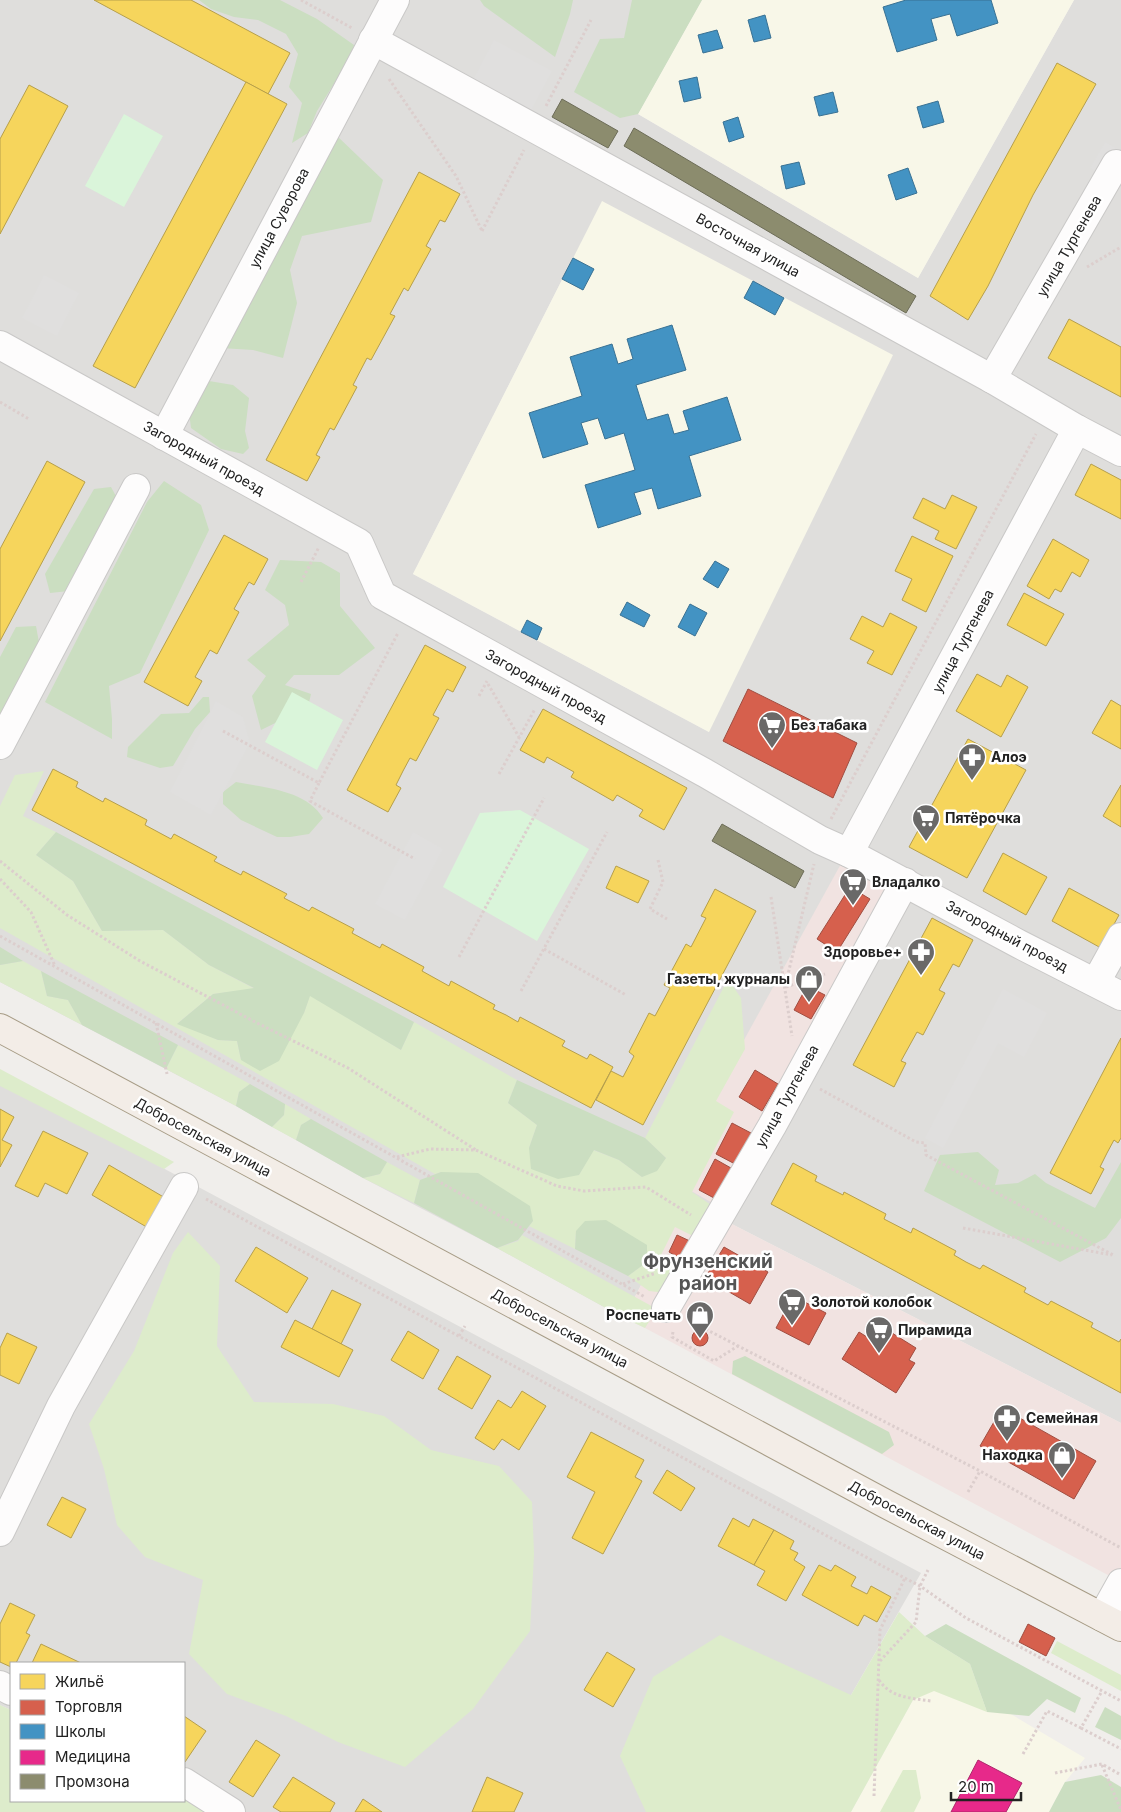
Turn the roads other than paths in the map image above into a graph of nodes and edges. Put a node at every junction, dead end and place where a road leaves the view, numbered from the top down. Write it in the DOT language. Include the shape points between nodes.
graph roads {
  1 [pos="395,0"];
  2 [pos="373,40"];
  3 [pos="1116,164"];
  4 [pos="0,345"];
  5 [pos="992,379"];
  6 [pos="1077,429"];
  7 [pos="164,436"];
  8 [pos="1121,452"];
  9 [pos="136,488"];
  10 [pos="0,745"];
  11 [pos="849,853"];
  12 [pos="905,882"];
  13 [pos="1121,937"];
  14 [pos="1096,982"];
  15 [pos="1121,996"];
  16 [pos="0,1028"];
  17 [pos="184,1187"];
  18 [pos="672,1311"];
  19 [pos="0,1532"];
  20 [pos="1121,1583"];
  21 [pos="1111,1622"];
  22 [pos="185,1783"];
  23 [pos="231,1812"];
  1 -- 2 [label="street, улица Суворова"];
  2 -- 5 [label="street, Восточная улица"];
  2 -- 7 [label="street, улица Суворова"];
  3 -- 5 [label="street, улица Тургенева"];
  4 -- 7 [label="street, Загородный проезд"];
  5 -- 6 [label="street, Восточная улица"];
  6 -- 8 [label="street, Восточная улица"];
  6 -- 11 [label="street, улица Тургенева"];
  7 -- 11 [label="street, Загородный проезд" via="359,543 382,595 820,840"];
  9 -- 10 [label="street"];
  11 -- 12 [label="street, Загородный проезд"];
  12 -- 14 [label="street, Загородный проезд"];
  12 -- 18 [label="street, улица Тургенева" via="772,1126 714,1224"];
  13 -- 14 [label="street"];
  14 -- 15 [label="street, Загородный проезд"];
  16 -- 21 [label="main road, Добросельская улица"];
  17 -- 19 [label="street" via="61,1406"];
  20 -- 21 [label="street"];
  22 -- 23 [label="street"];
}
